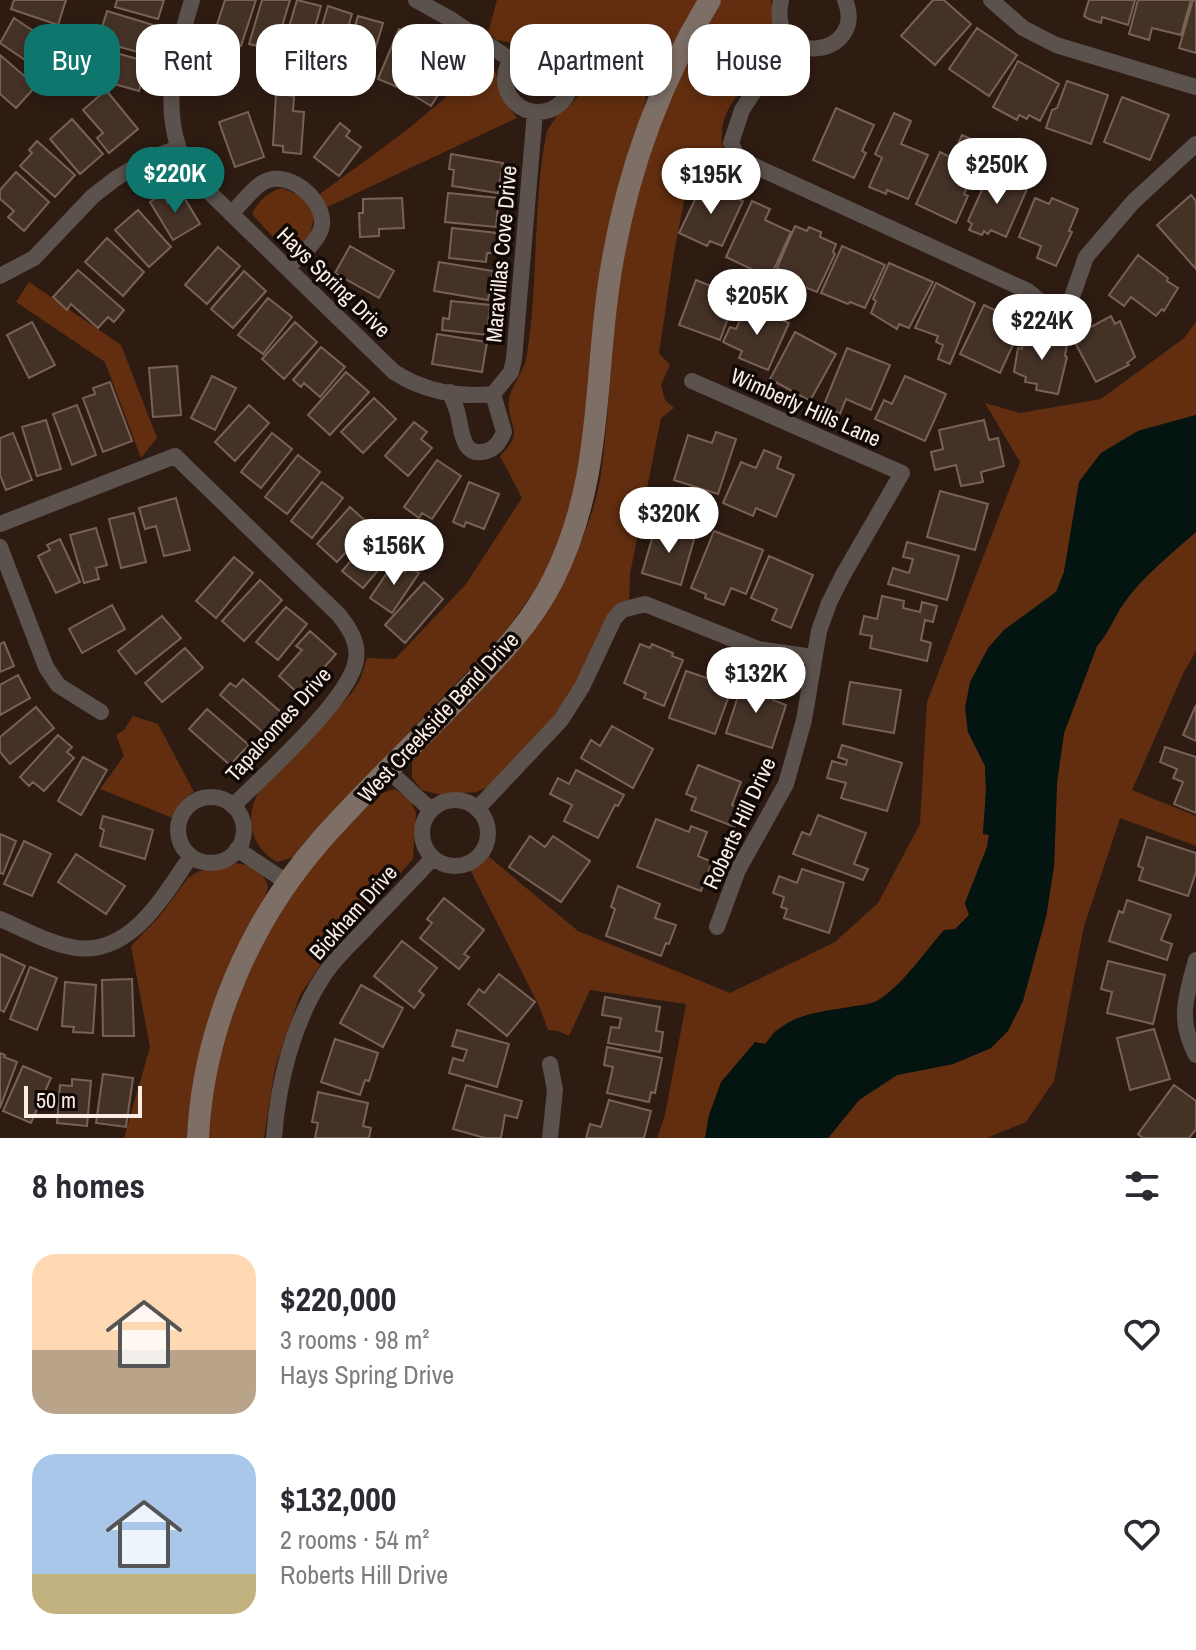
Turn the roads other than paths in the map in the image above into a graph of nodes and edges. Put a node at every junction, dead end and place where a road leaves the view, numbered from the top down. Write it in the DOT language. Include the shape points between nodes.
graph roads {
  1 [pos="192,0"];
  2 [pos="416,0"];
  3 [pos="710,0"];
  4 [pos="781,0"];
  5 [pos="845,0"];
  6 [pos="991,0"];
  7 [pos="781,24"];
  8 [pos="810,49"];
  9 [pos="510,59"];
  10 [pos="510,62"];
  11 [pos="672,73"];
  12 [pos="1196,87"];
  13 [pos="510,94"];
  14 [pos="511,96"];
  15 [pos="566,96"];
  16 [pos="661,96"];
  17 [pos="751,96"];
  18 [pos="535,112"];
  19 [pos="1196,144"];
  20 [pos="178,148"];
  21 [pos="231,214"];
  22 [pos="287,268"];
  23 [pos="0,276"];
  24 [pos="692,381"];
  25 [pos="450,392"];
  26 [pos="493,394"];
  27 [pos="902,473"];
  28 [pos="0,524"];
  29 [pos="0,547"];
  30 [pos="813,657"];
  31 [pos="101,712"];
  32 [pos="388,770"];
  33 [pos="233,806"];
  34 [pos="477,809"];
  35 [pos="431,810"];
  36 [pos="237,849"];
  37 [pos="191,856"];
  38 [pos="433,858"];
  39 [pos="288,883"];
  40 [pos="0,919"];
  41 [pos="717,927"];
  42 [pos="1196,960"];
  43 [pos="1196,1055"];
  44 [pos="550,1064"];
  45 [pos="198,1138"];
  46 [pos="274,1138"];
  47 [pos="550,1138"];
  1 -- 20 [label="street, Hays Spring Drive" via="172,78"];
  2 -- 9 [label="street"];
  3 -- 11 [label="street, West Creekside Bend Drive"];
  4 -- 7 [label="street"];
  5 -- 8 [label="street" via="846,28 831,45"];
  6 -- 12 [label="street" via="1023,28 1056,45"];
  10 -- 13 [label="street" via="505,75"];
  14 -- 18 [label="street"];
  15 -- 18 [label="street" via="552,109"];
  16 -- 32 [label="street, West Creekside Bend Drive" via="615,242 587,490 572,539 527,622"];
  17 -- 19 [label="street" via="731,143 739,159 1028,291 1047,310 1066,314 1086,257 1133,202"];
  18 -- 26 [label="street, Maravillas Cove Drive" via="514,359 511,372"];
  20 -- 21 [label="street, Hays Spring Drive"];
  20 -- 23 [label="street" via="115,179 34,258"];
  21 -- 22 [label="street, Hays Spring Drive"];
  21 -- 22 [label="street" via="262,182 286,179 300,186 320,212 322,226"];
  22 -- 25 [label="street, Hays Spring Drive" via="394,372 425,388"];
  24 -- 27 [label="street, Wimberly Hills Lane"];
  25 -- 26 [label="street, Hays Spring Drive"];
  25 -- 26 [label="street" via="464,445 480,452 495,446 504,432"];
  27 -- 30 [label="street, Roberts Hill Drive" via="836,589"];
  28 -- 33 [label="street, Tapalcomes Drive" via="175,456 339,615 356,645 345,685"];
  29 -- 31 [label="street" via="46,667 58,685"];
  30 -- 34 [label="street" via="758,649 645,604 622,610 561,720"];
  30 -- 41 [label="street, Roberts Hill Drive" via="804,720 786,784 738,870"];
  32 -- 35 [label="street"];
  32 -- 39 [label="street, West Creekside Bend Drive"];
  33 -- 36 [label="street" via="244,826"];
  33 -- 37 [label="street" via="204,797 182,813 179,840"];
  34 -- 35 [label="street" via="454,800"];
  34 -- 38 [label="street" via="488,832 479,856 457,866"];
  35 -- 38 [label="street" via="424,819 422,840"];
  36 -- 37 [label="street" via="211,863"];
  36 -- 39 [label="street"];
  37 -- 40 [label="street" via="147,916 112,944 74,948"];
  38 -- 46 [label="street, Bickham Drive" via="344,951 312,995 284,1075"];
  39 -- 45 [label="street, West Creekside Bend Drive" via="261,924 219,1020"];
  42 -- 43 [label="street" via="1184,1021"];
  44 -- 47 [label="street" via="555,1090"];
}
